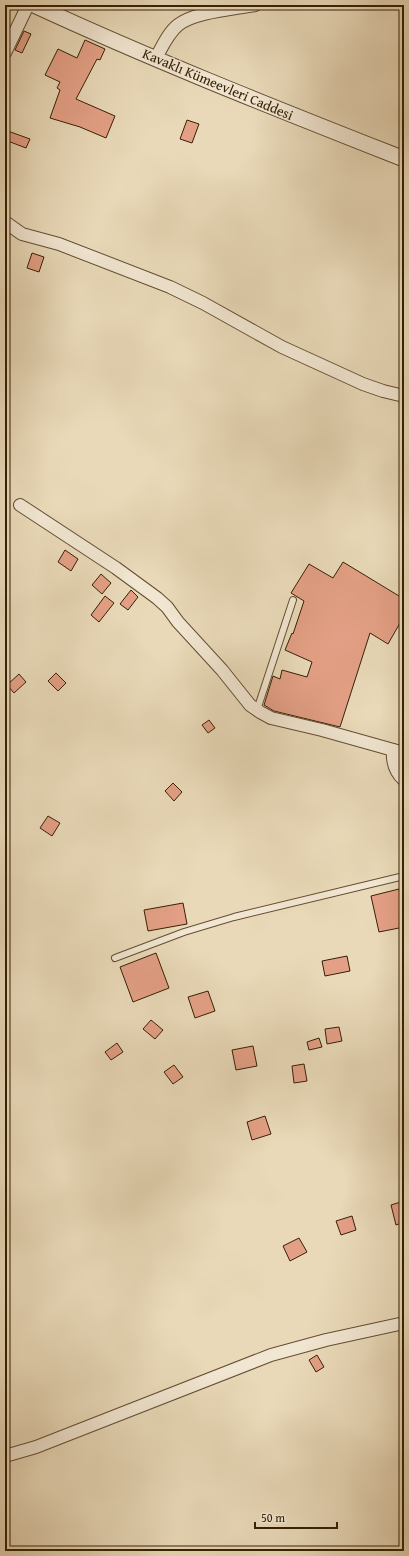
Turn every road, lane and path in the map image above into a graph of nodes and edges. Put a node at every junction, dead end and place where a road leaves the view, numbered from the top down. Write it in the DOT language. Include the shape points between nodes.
graph roads {
  1 [pos="28,5"];
  2 [pos="34,5"];
  3 [pos="255,5"];
  4 [pos="5,53"];
  5 [pos="156,58"];
  6 [pos="404,158"];
  7 [pos="5,222"];
  8 [pos="404,396"];
  9 [pos="20,505"];
  10 [pos="293,600"];
  11 [pos="257,710"];
  12 [pos="398,752"];
  13 [pos="404,780"];
  14 [pos="404,876"];
  15 [pos="115,958"];
  16 [pos="404,1323"];
  17 [pos="5,1456"];
  1 -- 4 [label="street"];
  2 -- 5 [label="street, Kavaklı Kümeevleri Caddesi"];
  3 -- 5 [label="street" via="185,20 171,32"];
  5 -- 6 [label="street, Kavaklı Kümeevleri Caddesi"];
  7 -- 8 [label="street" via="22,234 59,244 170,287 203,302 289,351 363,384"];
  9 -- 11 [label="street" via="157,598"];
  10 -- 11 [label="lane"];
  11 -- 12 [label="street" via="271,718"];
  12 -- 13 [label="street" via="392,760 399,776"];
  14 -- 15 [label="lane" via="234,916"];
  16 -- 17 [label="street" via="326,1340 271,1356 43,1444"];
}
